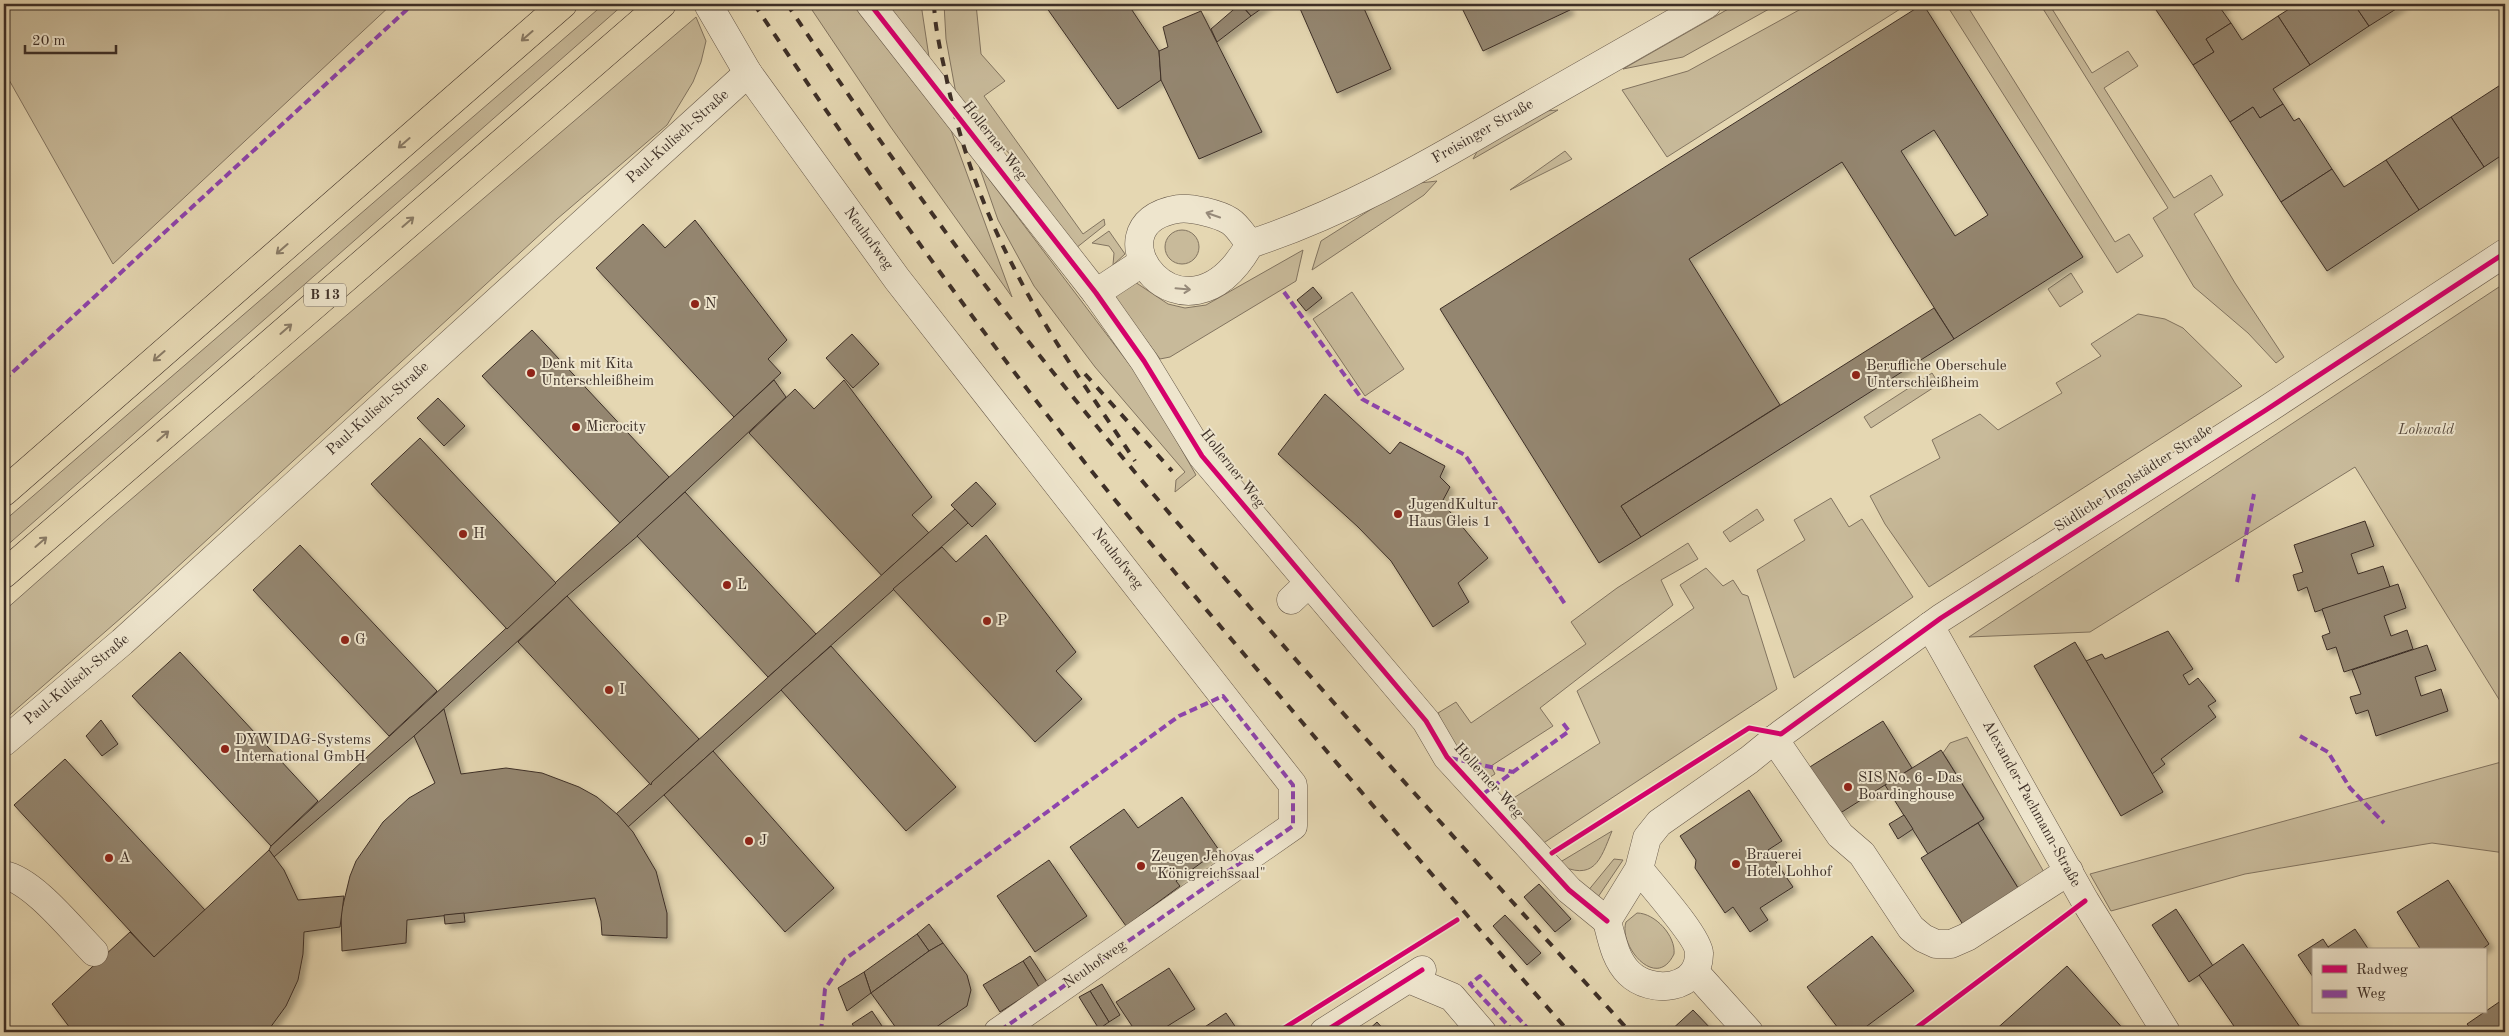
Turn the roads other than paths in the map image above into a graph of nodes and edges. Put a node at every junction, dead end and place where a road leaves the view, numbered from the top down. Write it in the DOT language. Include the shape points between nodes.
graph roads {
  1 [pos="564,4"];
  2 [pos="870,4"];
  3 [pos="1707,4"];
  4 [pos="709,6"];
  5 [pos="654,10"];
  6 [pos="748,73"];
  7 [pos="1250,244"];
  8 [pos="2505,253"];
  9 [pos="1143,262"];
  10 [pos="1096,293"];
  11 [pos="4,492"];
  12 [pos="4,574"];
  13 [pos="1930,626"];
  14 [pos="1774,740"];
  15 [pos="4,742"];
  16 [pos="1639,869"];
  17 [pos="2069,871"];
  18 [pos="4,875"];
  19 [pos="1607,921"];
  20 [pos="94,952"];
  21 [pos="1695,972"];
  22 [pos="998,1032"];
  23 [pos="1324,1032"];
  24 [pos="1482,1032"];
  25 [pos="1749,1032"];
  26 [pos="2166,1032"];
  1 -- 11 [label="main road, one-way"];
  2 -- 10 [label="street, Hollerner Weg"];
  3 -- 7 [label="street, Freisinger Straße" via="1430,163 1357,200"];
  4 -- 6 [label="street, Neuhofweg"];
  12 -- 5 [label="main road, B 13, one-way"];
  6 -- 15 [label="street, Paul-Kulisch-Straße" via="122,642"];
  6 -- 22 [label="street, Neuhofweg" via="897,279 1293,786 1293,826"];
  9 -- 7 [label="street, one-way" via="1151,275 1168,287 1197,290 1218,283 1238,265"];
  7 -- 9 [label="street, one-way" via="1230,221 1198,210 1168,211 1148,223 1142,233 1138,244"];
  8 -- 13 [label="street, Südliche Ingolstädter Straße"];
  9 -- 10 [label="street"];
  10 -- 19 [label="street, Hollerner Weg" via="1144,361 1202,456 1300,592 1426,721 1447,757 1569,890"];
  13 -- 14 [label="street, Südliche Ingolstädter Straße"];
  13 -- 17 [label="street, Alexander-Pachmann-Straße"];
  14 -- 16 [label="street, Südliche Ingolstädter Straße" via="1659,823 1647,838"];
  14 -- 17 [label="street" via="1840,836 1862,854 1911,928 1922,938 1936,944 1951,944 1967,937"];
  16 -- 19 [label="street, Südliche Ingolstädter Straße"];
  16 -- 21 [label="street" via="1693,937 1699,953"];
  17 -- 26 [label="street, Alexander-Pachmann-Straße"];
  18 -- 20 [label="street" via="11,876 34,892"];
  19 -- 21 [label="street" via="1615,952 1630,974 1650,985 1667,987 1683,982"];
  21 -- 25 [label="street"];
  23 -- 24 [label="street" via="1416,974 1452,996"];
}
